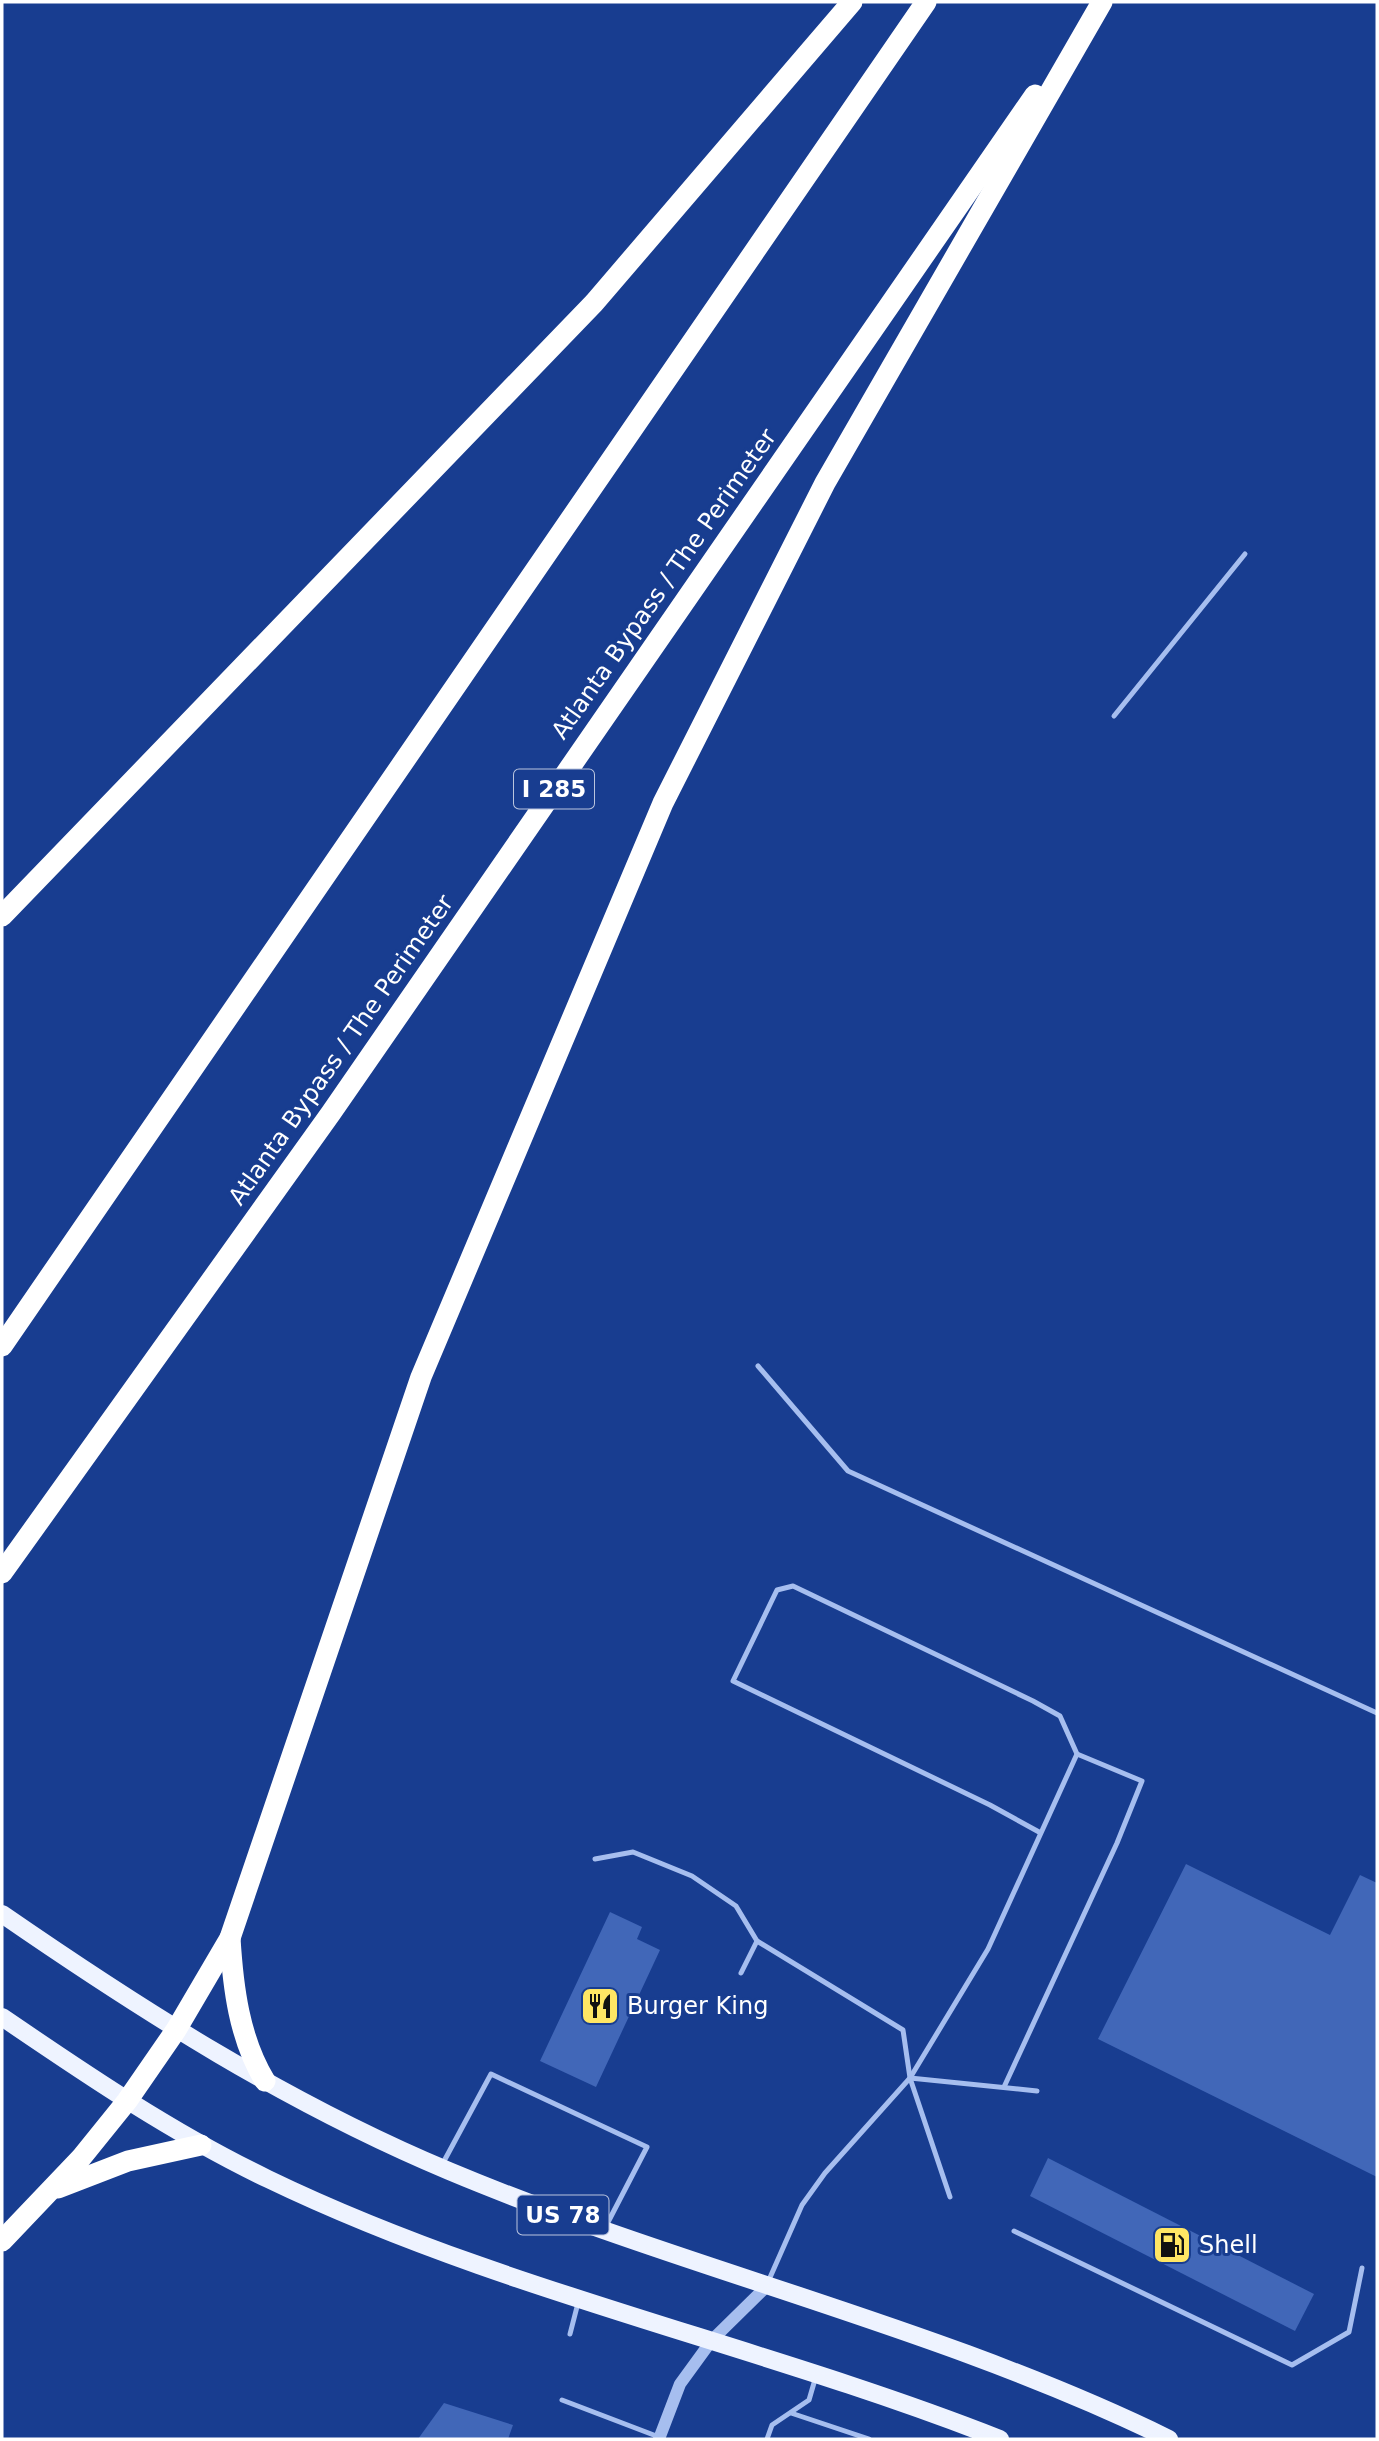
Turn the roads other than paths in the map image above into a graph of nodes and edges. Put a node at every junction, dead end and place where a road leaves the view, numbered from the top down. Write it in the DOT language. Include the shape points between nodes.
graph roads {
  1 [pos="852,2"];
  2 [pos="926,2"];
  3 [pos="1102,2"];
  4 [pos="1245,554"];
  5 [pos="1114,716"];
  6 [pos="2,916"];
  7 [pos="2,1346"];
  8 [pos="758,1366"];
  9 [pos="2,1573"];
  10 [pos="1377,1713"];
  11 [pos="1077,1754"];
  12 [pos="1039,1832"];
  13 [pos="595,1859"];
  14 [pos="2,1914"];
  15 [pos="230,1938"];
  16 [pos="757,1941"];
  17 [pos="741,1973"];
  18 [pos="2,2017"];
  19 [pos="176,2031"];
  20 [pos="910,2078"];
  21 [pos="265,2081"];
  22 [pos="1004,2087"];
  23 [pos="1037,2091"];
  24 [pos="127,2101"];
  25 [pos="201,2145"];
  26 [pos="440,2167"];
  27 [pos="47,2194"];
  28 [pos="950,2197"];
  29 [pos="603,2231"];
  30 [pos="1014,2231"];
  31 [pos="2,2241"];
  32 [pos="1362,2268"];
  33 [pos="766,2286"];
  34 [pos="579,2300"];
  35 [pos="570,2334"];
  36 [pos="712,2340"];
  37 [pos="817,2373"];
  38 [pos="562,2400"];
  39 [pos="791,2413"];
  40 [pos="991,2438"];
  41 [pos="661,2439"];
  42 [pos="767,2439"];
  43 [pos="869,2439"];
  44 [pos="1169,2439"];
  1 -- 6 [label="highway" via="594,303"];
  2 -- 7 [label="highway"];
  3 -- 9 [label="highway, Atlanta Bypass / The Perimeter / I 285" via="331,1113"];
  3 -- 15 [label="highway" via="825,483 663,803 421,1377"];
  4 -- 5 [label="lane"];
  8 -- 10 [label="lane" via="848,1471"];
  11 -- 12 [label="lane"];
  11 -- 12 [label="lane" via="1060,1716 1051,1711 793,1586 777,1590 733,1681"];
  11 -- 22 [label="lane" via="1142,1781"];
  12 -- 20 [label="lane" via="988,1948"];
  13 -- 16 [label="lane" via="633,1852 692,1876 736,1906"];
  14 -- 19 [label="main road, US 78"];
  15 -- 19 [label="highway"];
  15 -- 21 [label="highway" via="243,2030"];
  16 -- 17 [label="lane"];
  16 -- 20 [label="lane" via="903,2031"];
  18 -- 24 [label="main road"];
  19 -- 21 [label="main road, US 78"];
  19 -- 24 [label="highway"];
  20 -- 22 [label="lane"];
  20 -- 28 [label="lane"];
  20 -- 33 [label="lane" via="802,2205"];
  21 -- 26 [label="main road, US 78"];
  22 -- 23 [label="lane"];
  24 -- 25 [label="main road"];
  24 -- 27 [label="highway"];
  25 -- 27 [label="highway" via="117,2164"];
  25 -- 34 [label="main road" via="268,2180 380,2228"];
  26 -- 29 [label="main road, US 78"];
  26 -- 29 [label="lane" via="491,2074 647,2147"];
  27 -- 31 [label="highway"];
  29 -- 33 [label="main road, US 78"];
  30 -- 32 [label="lane" via="1292,2365 1349,2332"];
  33 -- 36 [label="street"];
  33 -- 44 [label="main road, US 78" via="1032,2379"];
  34 -- 35 [label="lane"];
  34 -- 36 [label="main road"];
  36 -- 37 [label="main road"];
  36 -- 41 [label="street" via="680,2384"];
  37 -- 39 [label="lane" via="808,2400"];
  37 -- 40 [label="main road"];
  38 -- 41 [label="lane"];
  39 -- 42 [label="lane" via="772,2426"];
  39 -- 43 [label="lane"];
}
